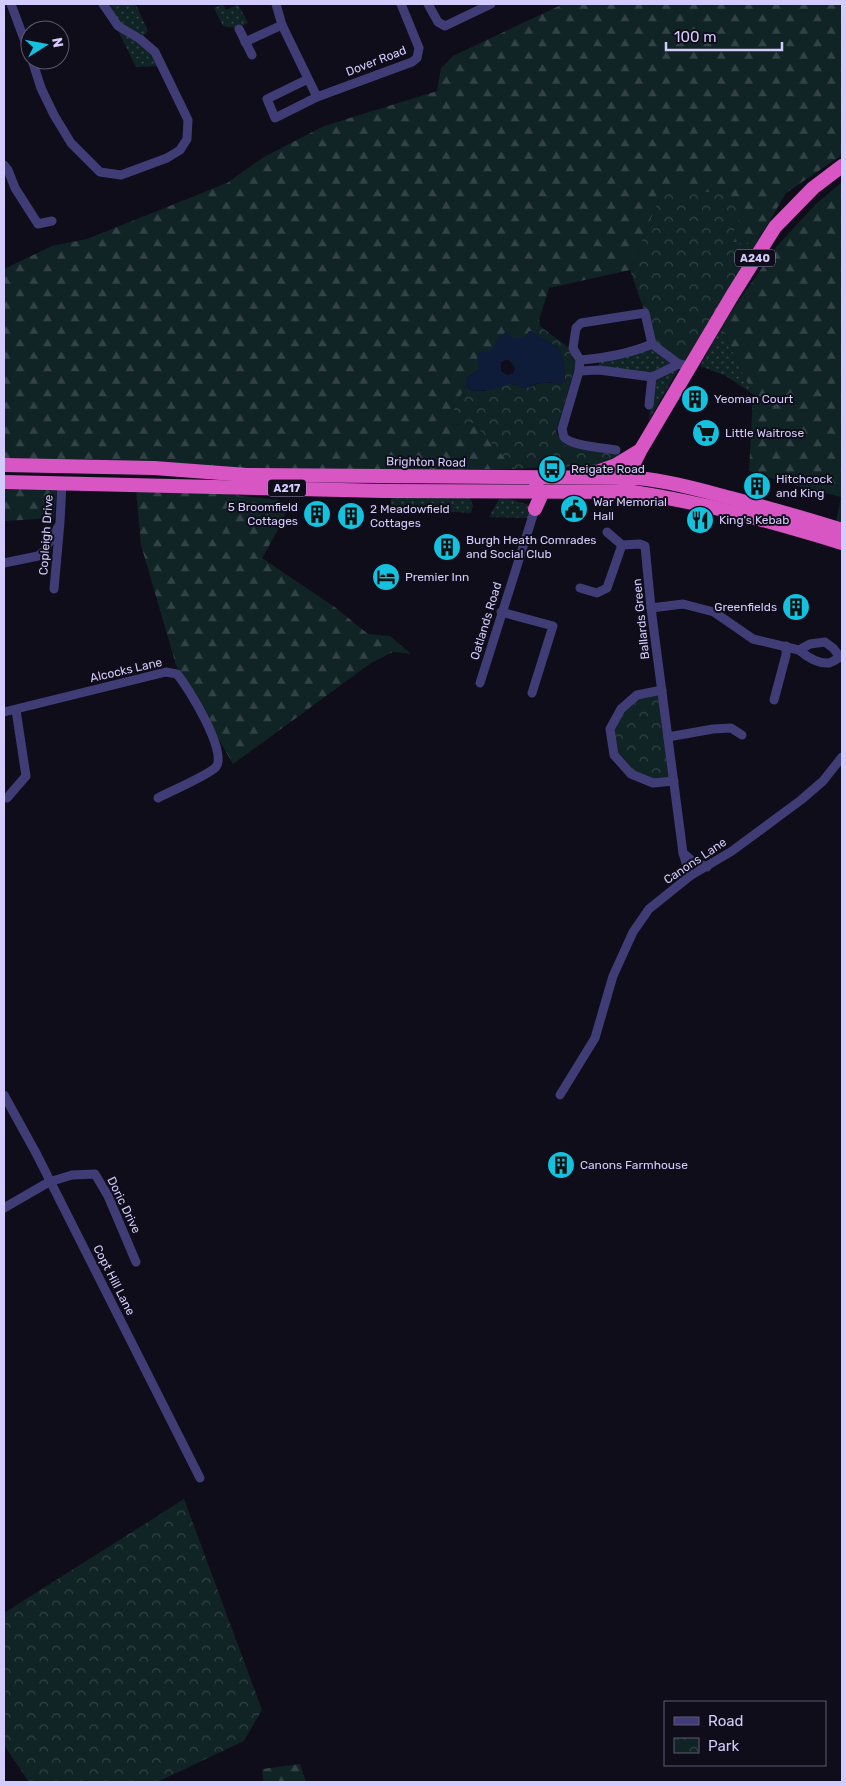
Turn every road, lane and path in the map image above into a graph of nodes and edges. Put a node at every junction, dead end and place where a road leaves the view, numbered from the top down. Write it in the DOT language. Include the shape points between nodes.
graph roads {
  1 [pos="11,4"];
  2 [pos="103,4"];
  3 [pos="276,4"];
  4 [pos="401,4"];
  5 [pos="428,4"];
  6 [pos="491,4"];
  7 [pos="282,25"];
  8 [pos="20,28"];
  9 [pos="239,29"];
  10 [pos="245,42"];
  11 [pos="252,55"];
  12 [pos="36,70"];
  13 [pos="308,79"];
  14 [pos="317,97"];
  15 [pos="4,165"];
  16 [pos="842,166"];
  17 [pos="52,221"];
  18 [pos="652,344"];
  19 [pos="599,359"];
  20 [pos="580,360"];
  21 [pos="684,365"];
  22 [pos="599,370"];
  23 [pos="579,371"];
  24 [pos="652,378"];
  25 [pos="649,405"];
  26 [pos="616,450"];
  27 [pos="640,451"];
  28 [pos="4,465"];
  29 [pos="530,477"];
  30 [pos="581,477"];
  31 [pos="627,478"];
  32 [pos="652,480"];
  33 [pos="4,482"];
  34 [pos="62,482"];
  35 [pos="539,491"];
  36 [pos="514,492"];
  37 [pos="628,492"];
  38 [pos="535,509"];
  39 [pos="60,522"];
  40 [pos="842,530"];
  41 [pos="607,532"];
  42 [pos="842,543"];
  43 [pos="622,545"];
  44 [pos="4,563"];
  45 [pos="580,588"];
  46 [pos="54,589"];
  47 [pos="651,608"];
  48 [pos="502,612"];
  49 [pos="786,646"];
  50 [pos="799,650"];
  51 [pos="841,658"];
  52 [pos="480,683"];
  53 [pos="662,690"];
  54 [pos="532,693"];
  55 [pos="774,700"];
  56 [pos="16,710"];
  57 [pos="4,712"];
  58 [pos="742,735"];
  59 [pos="668,737"];
  60 [pos="842,757"];
  61 [pos="674,781"];
  62 [pos="7,798"];
  63 [pos="158,798"];
  64 [pos="683,853"];
  65 [pos="707,867"];
  66 [pos="690,876"];
  67 [pos="4,1095"];
  68 [pos="560,1095"];
  69 [pos="49,1182"];
  70 [pos="4,1208"];
  71 [pos="136,1262"];
  72 [pos="200,1478"];
  1 -- 8 [label="street"];
  2 -- 12 [label="street" via="118,26 155,52 188,120 187,139 180,150 121,175 100,172 71,143 47,101"];
  3 -- 7 [label="street"];
  4 -- 14 [label="street, Dover Road" via="419,48 417,58"];
  5 -- 6 [label="street" via="438,22 445,26"];
  7 -- 10 [label="street"];
  7 -- 13 [label="street"];
  9 -- 10 [label="street"];
  10 -- 11 [label="street"];
  13 -- 14 [label="street"];
  13 -- 14 [label="street" via="266,99 275,118"];
  15 -- 17 [label="street" via="38,224"];
  16 -- 21 [label="highway, A240" via="813,188 775,227"];
  18 -- 19 [label="street" via="637,351"];
  18 -- 20 [label="street" via="645,313 581,322 576,328 573,348"];
  18 -- 21 [label="street"];
  19 -- 20 [label="street"];
  19 -- 22 [label="street"];
  20 -- 23 [label="street"];
  21 -- 24 [label="street"];
  21 -- 27 [label="highway, A240"];
  22 -- 23 [label="street"];
  22 -- 24 [label="street"];
  23 -- 26 [label="street" via="562,429 564,438"];
  24 -- 25 [label="street"];
  27 -- 30 [label="highway" via="612,467"];
  27 -- 31 [label="highway, A240"];
  27 -- 32 [label="highway" via="641,469"];
  28 -- 29 [label="highway, Brighton Road / A217" via="154,468 247,474"];
  29 -- 30 [label="highway, Brighton Road / A217"];
  29 -- 35 [label="highway"];
  30 -- 31 [label="highway, Brighton Road / A217"];
  31 -- 32 [label="highway, Brighton Road / A217"];
  31 -- 37 [label="highway"];
  32 -- 40 [label="highway, Brighton Road / A217"];
  33 -- 34 [label="highway, A217"];
  34 -- 36 [label="highway, A217"];
  34 -- 39 [label="street, Copleigh Drive"];
  35 -- 36 [label="highway, A217"];
  35 -- 37 [label="highway, A217"];
  35 -- 38 [label="highway"];
  36 -- 38 [label="highway" via="532,500"];
  37 -- 42 [label="highway, A217" via="719,509"];
  38 -- 48 [label="street, Oatlands Road"];
  39 -- 44 [label="street" via="38,556"];
  39 -- 46 [label="street, Copleigh Drive"];
  41 -- 43 [label="street"];
  43 -- 45 [label="street" via="607,588 597,593"];
  43 -- 47 [label="street, Ballards Green" via="646,546"];
  47 -- 49 [label="street" via="683,604 714,612 753,639"];
  47 -- 53 [label="street, Ballards Green"];
  48 -- 52 [label="street, Oatlands Road"];
  48 -- 54 [label="street" via="553,626"];
  49 -- 50 [label="street"];
  49 -- 55 [label="street"];
  50 -- 51 [label="street" via="817,661 828,663"];
  50 -- 51 [label="street" via="825,642"];
  53 -- 59 [label="street, Ballards Green"];
  53 -- 61 [label="street" via="637,695 621,709 610,729 614,755 631,774 653,783"];
  56 -- 57 [label="street, Alcocks Lane"];
  56 -- 62 [label="street" via="26,776"];
  56 -- 63 [label="street, Alcocks Lane" via="166,672 177,674 214,739 218,764 211,771"];
  58 -- 59 [label="street" via="731,728"];
  59 -- 61 [label="street, Ballards Green"];
  60 -- 65 [label="street, Canons Lane" via="823,782 801,800"];
  61 -- 64 [label="street, Ballards Green"];
  64 -- 65 [label="street"];
  64 -- 66 [label="street, Ballards Green"];
  65 -- 66 [label="street, Canons Lane"];
  66 -- 68 [label="street, Canons Lane" via="649,909 633,932 613,976 595,1038"];
  67 -- 69 [label="street, Copt Hill Lane"];
  69 -- 70 [label="street"];
  69 -- 71 [label="street, Doric Drive" via="72,1175 94,1174 108,1196"];
  69 -- 72 [label="street, Copt Hill Lane"];
}
